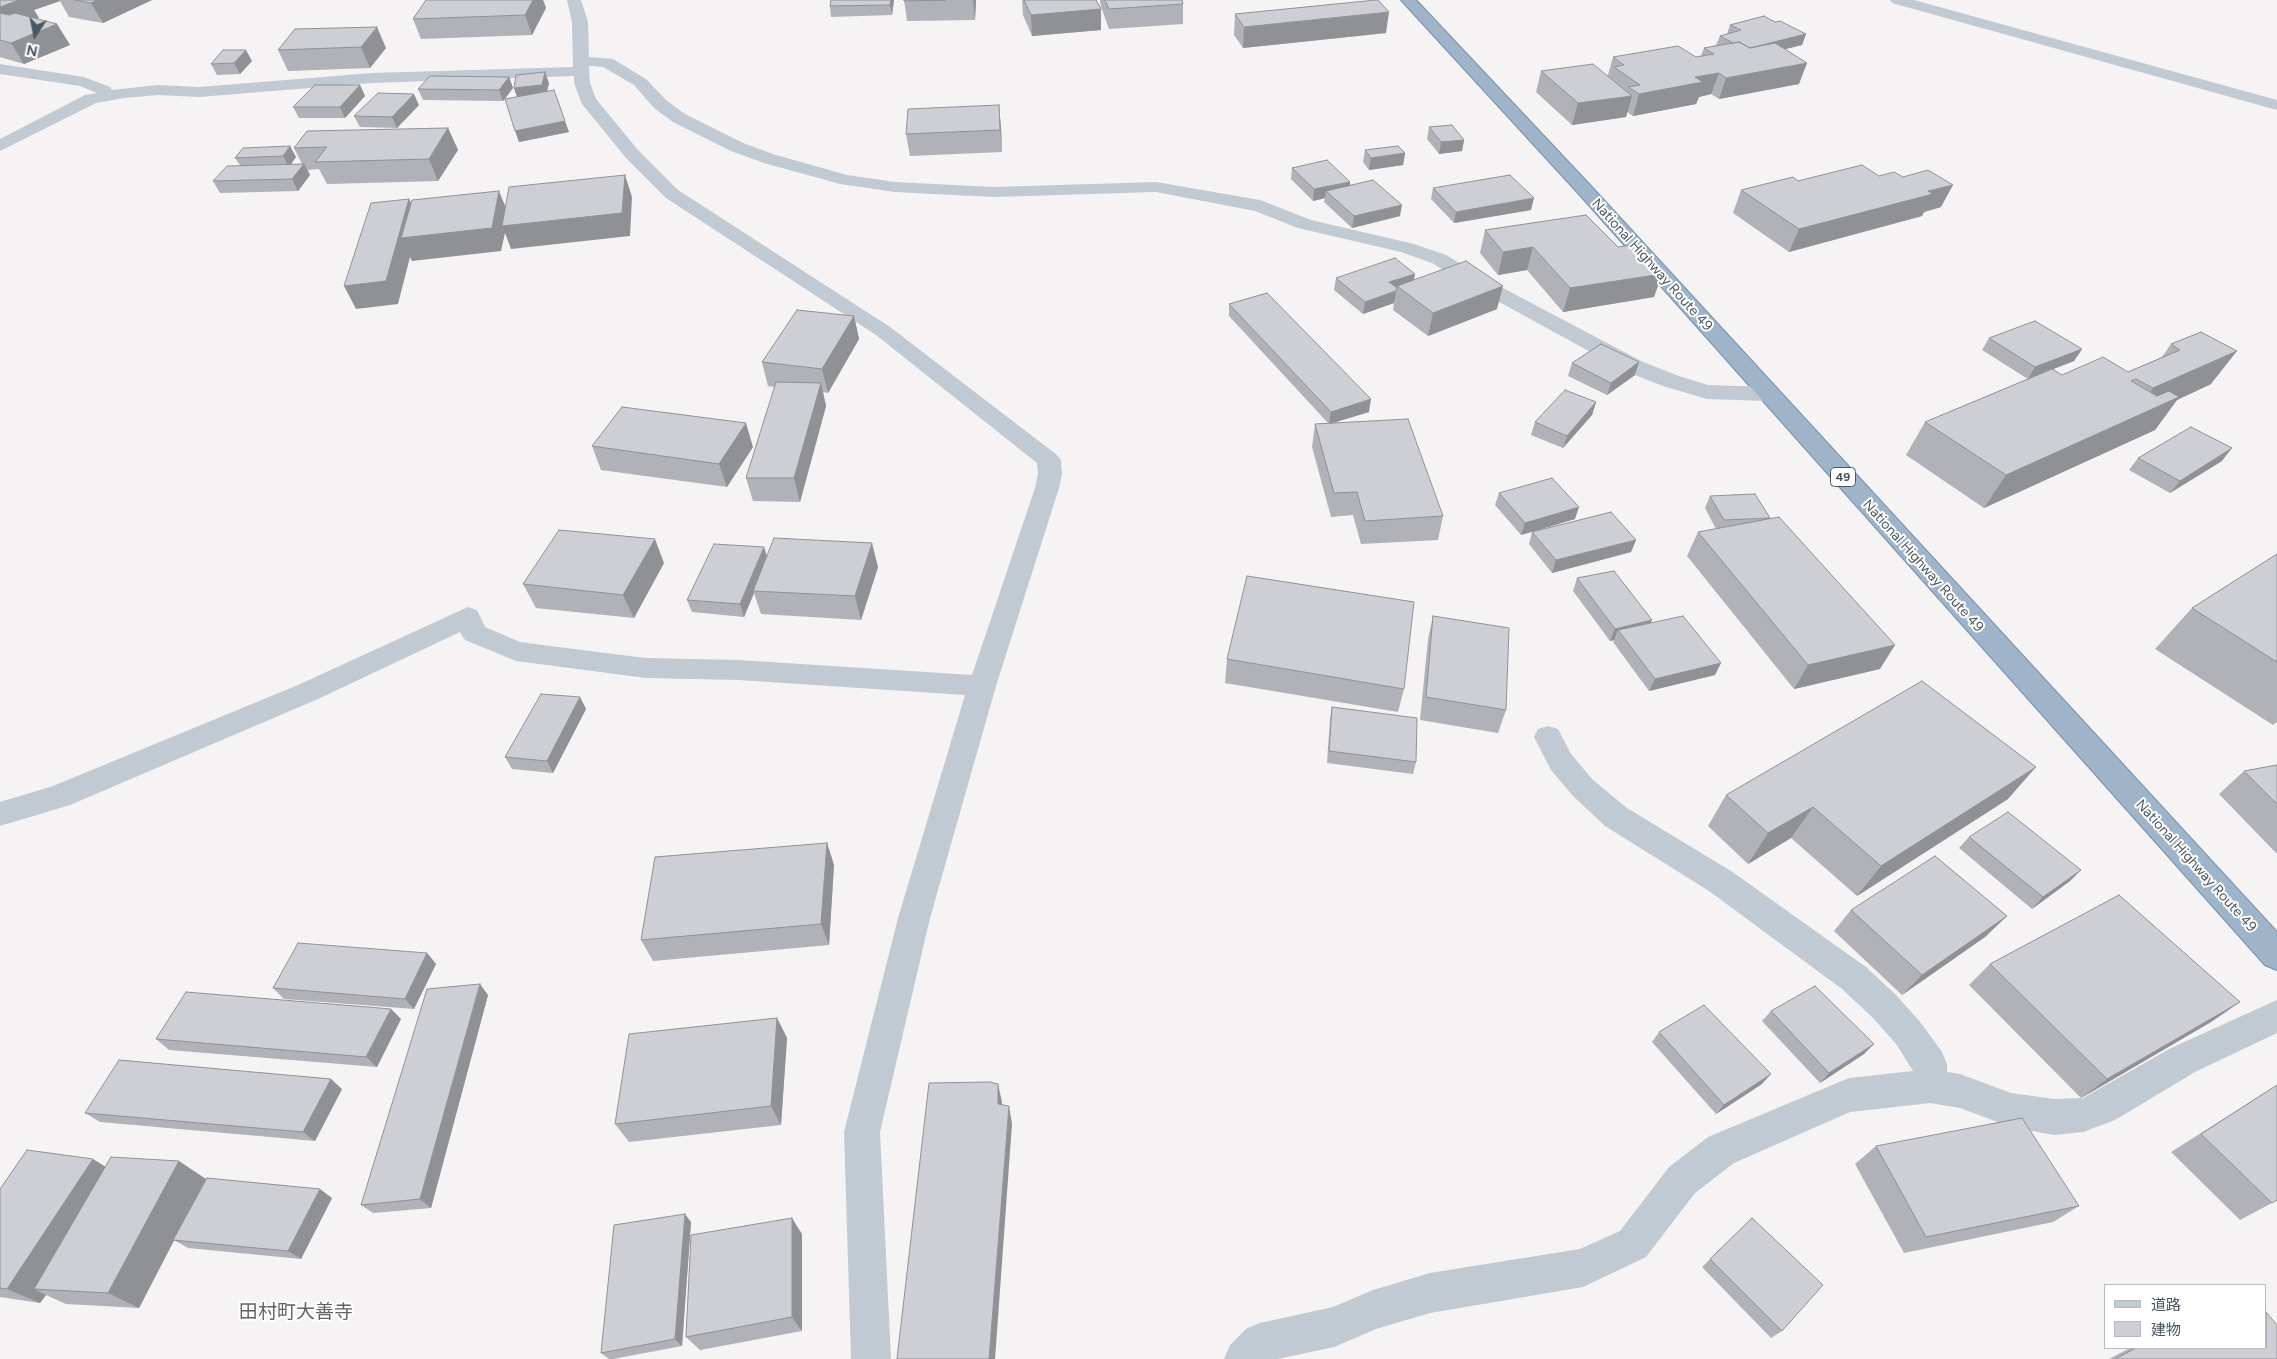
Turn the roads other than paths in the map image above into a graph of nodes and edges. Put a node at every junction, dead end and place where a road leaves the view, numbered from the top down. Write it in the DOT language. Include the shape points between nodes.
graph roads {
  1 [pos="574,0"];
  2 [pos="1408,0"];
  3 [pos="1897,0"];
  4 [pos="582,66"];
  5 [pos="0,70"];
  6 [pos="108,95"];
  7 [pos="2277,105"];
  8 [pos="0,146"];
  9 [pos="1768,394"];
  10 [pos="982,686"];
  11 [pos="1548,737"];
  12 [pos="0,814"];
  13 [pos="2277,955"];
  14 [pos="2277,1016"];
  15 [pos="1930,1086"];
  16 [pos="871,1359"];
  17 [pos="1244,1359"];
  1 -- 4 [label="street" via="580,22"];
  2 -- 9 [label="highway, National Highway Route 49 / 49"];
  3 -- 7 [label="street"];
  4 -- 6 [label="street" via="218,91 142,91"];
  4 -- 9 [label="street" via="607,62 640,82 660,104 679,118 736,147 846,180 895,187 994,192 1156,187 1260,206 1305,224 1407,248 1439,259 1635,367 1707,392"];
  4 -- 10 [label="street" via="582,83 588,100 632,154 672,194 883,331 1049,460 1047,488"];
  5 -- 6 [label="street" via="84,82"];
  6 -- 8 [label="street" via="75,106"];
  9 -- 13 [label="highway, National Highway Route 49 / 49"];
  10 -- 12 [label="street" via="740,670 646,668 582,660 516,651 474,633 468,617 308,692 60,796"];
  10 -- 16 [label="street" via="914,918 862,1132 864,1247"];
  11 -- 15 [label="street" via="1561,762 1583,788 1616,817 1720,881 1854,978 1909,1034 1930,1064"];
  14 -- 15 [label="street" via="2183,1060 2102,1108 2083,1115 2054,1117 2011,1110 1960,1091"];
  15 -- 17 [label="street" via="1849,1095 1721,1150 1682,1180 1633,1244 1583,1268 1430,1293 1334,1326 1260,1344"];
}
